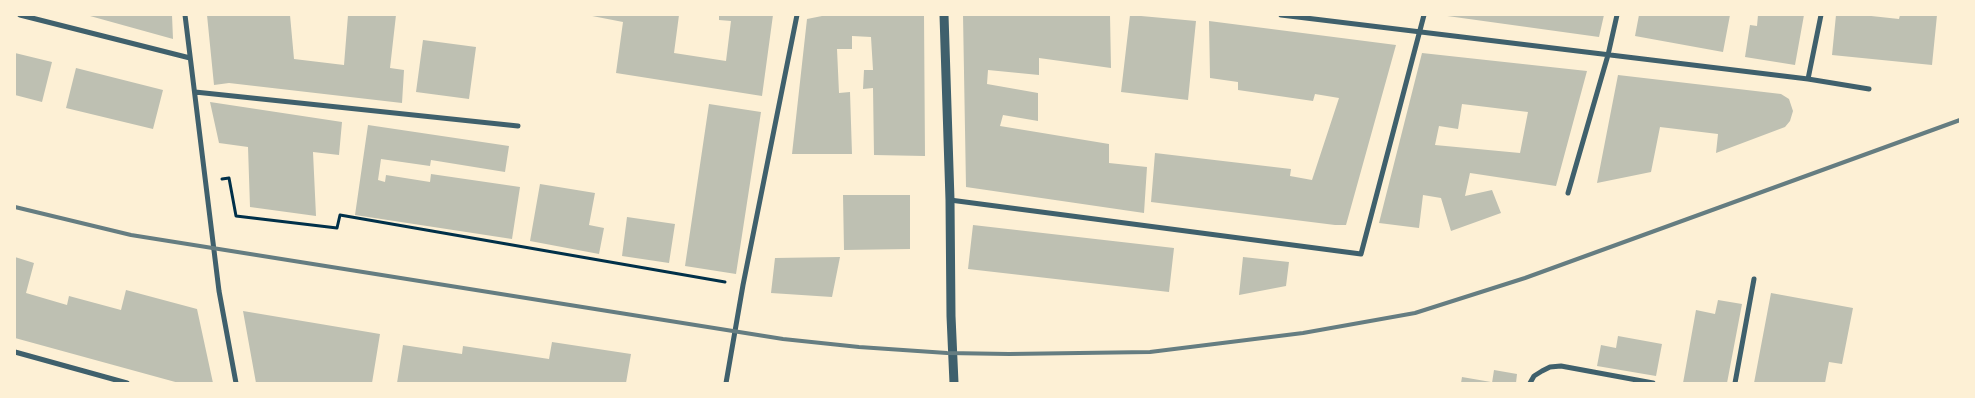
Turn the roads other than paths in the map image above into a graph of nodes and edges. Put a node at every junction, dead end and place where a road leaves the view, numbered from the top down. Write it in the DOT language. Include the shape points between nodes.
graph roads {
  1 [pos="20,15"];
  2 [pos="185,15"];
  3 [pos="797,15"];
  4 [pos="944,15"];
  5 [pos="1281,15"];
  6 [pos="1424,15"];
  7 [pos="1617,15"];
  8 [pos="1821,15"];
  9 [pos="1418,33"];
  10 [pos="1608,54"];
  11 [pos="190,58"];
  12 [pos="1808,79"];
  13 [pos="1869,89"];
  14 [pos="195,92"];
  15 [pos="518,126"];
  16 [pos="1568,193"];
  17 [pos="950,200"];
  18 [pos="1754,278"];
  19 [pos="15,352"];
  20 [pos="127,383"];
  21 [pos="236,383"];
  22 [pos="726,383"];
  23 [pos="954,383"];
  24 [pos="1530,383"];
  25 [pos="1653,383"];
  26 [pos="1735,383"];
  1 -- 11 [label="street"];
  2 -- 11 [label="street"];
  3 -- 22 [label="street" via="742,285"];
  4 -- 17 [label="street"];
  5 -- 9 [label="street"];
  6 -- 9 [label="street"];
  7 -- 10 [label="street"];
  8 -- 12 [label="street"];
  9 -- 10 [label="street"];
  9 -- 17 [label="street" via="1361,254"];
  10 -- 12 [label="street"];
  10 -- 16 [label="street"];
  11 -- 14 [label="street"];
  12 -- 13 [label="street"];
  14 -- 15 [label="street"];
  14 -- 21 [label="street" via="219,291"];
  17 -- 23 [label="street"];
  18 -- 26 [label="street"];
  19 -- 20 [label="street"];
  24 -- 25 [label="street" via="1542,370 1561,366"];
}
